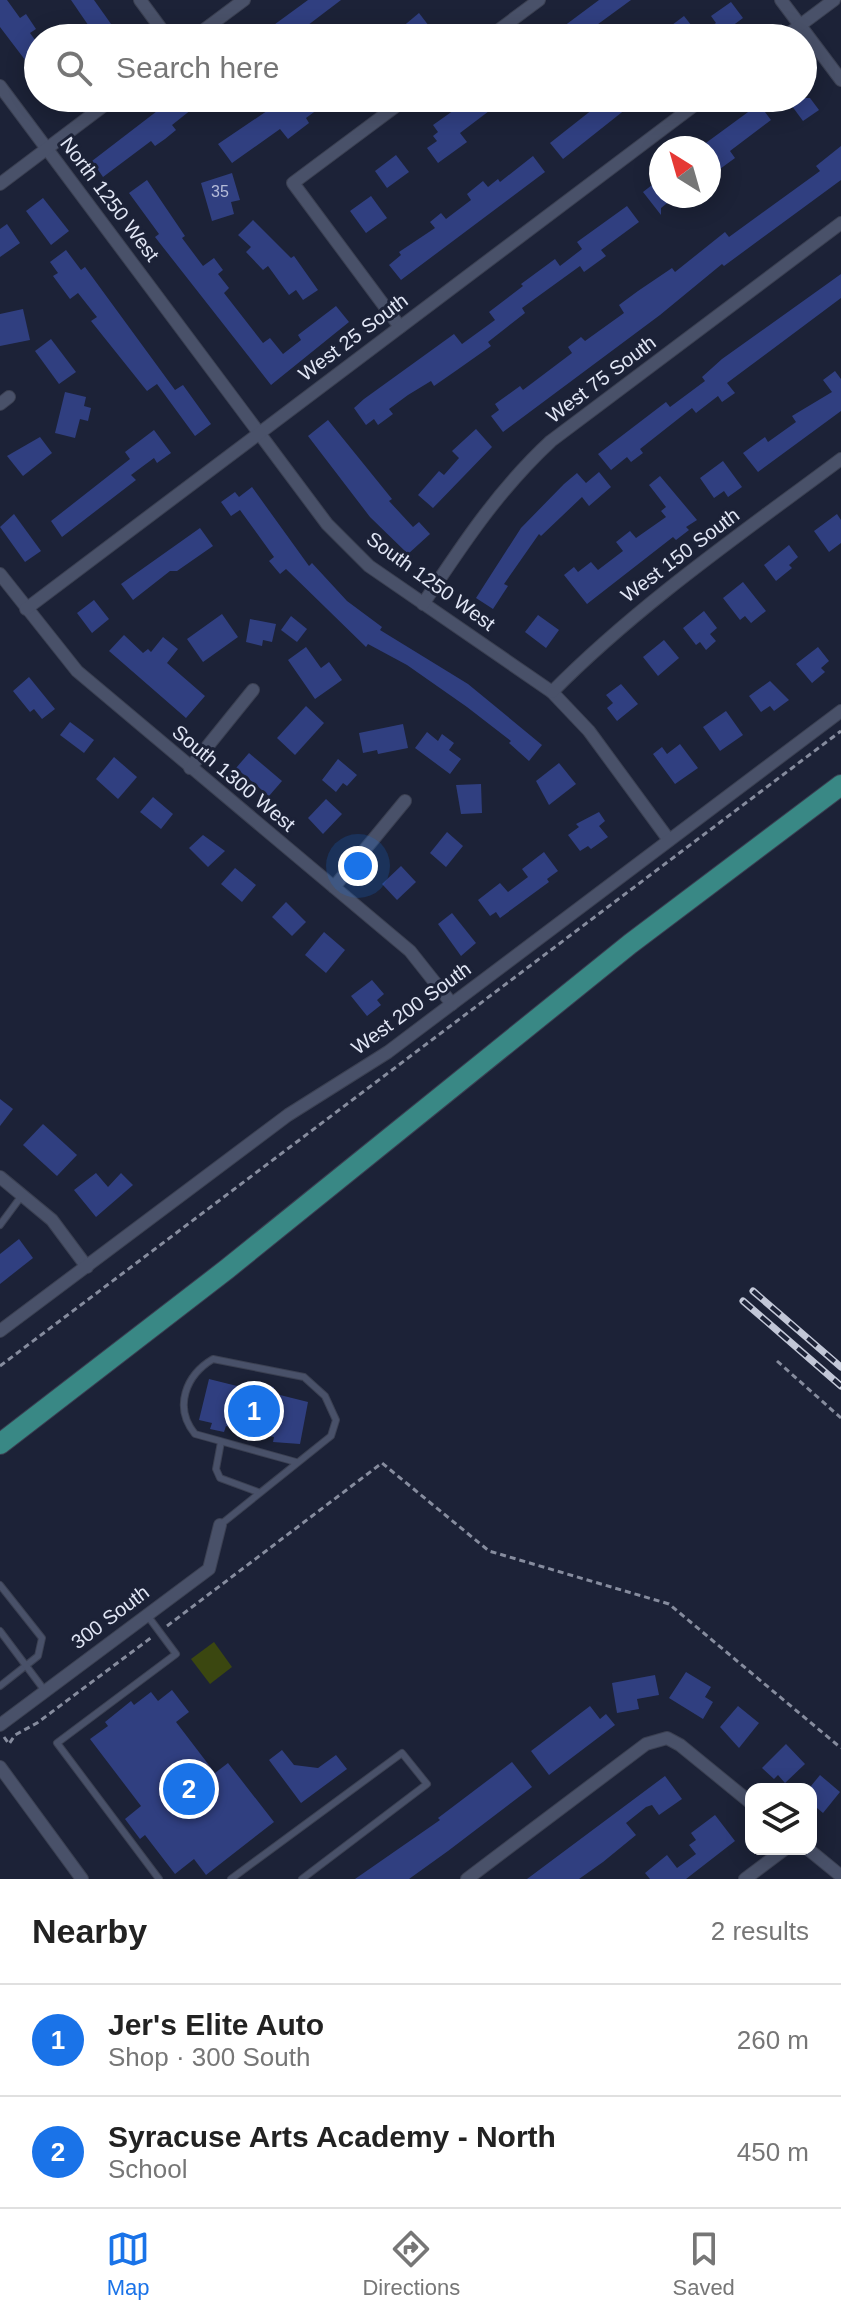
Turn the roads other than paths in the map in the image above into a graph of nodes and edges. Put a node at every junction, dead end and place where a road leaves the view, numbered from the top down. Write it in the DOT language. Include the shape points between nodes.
graph roads {
  1 [pos="140,0"];
  2 [pos="244,0"];
  3 [pos="539,0"];
  4 [pos="781,0"];
  5 [pos="834,0"];
  6 [pos="158,24"];
  7 [pos="212,24"];
  8 [pos="507,24"];
  9 [pos="799,24"];
  10 [pos="803,24"];
  11 [pos="817,48"];
  12 [pos="841,80"];
  13 [pos="0,86"];
  14 [pos="96,112"];
  15 [pos="388,112"];
  16 [pos="685,112"];
  17 [pos="47,149"];
  18 [pos="0,184"];
  19 [pos="841,223"];
  20 [pos="400,327"];
  21 [pos="187,337"];
  22 [pos="259,433"];
  23 [pos="841,459"];
  24 [pos="0,574"];
  25 [pos="423,604"];
  26 [pos="26,609"];
  27 [pos="253,690"];
  28 [pos="552,692"];
  29 [pos="841,711"];
  30 [pos="190,768"];
  31 [pos="841,785"];
  32 [pos="405,801"];
  33 [pos="669,840"];
  34 [pos="334,887"];
  35 [pos="452,1004"];
  36 [pos="0,1177"];
  37 [pos="23,1194"];
  38 [pos="0,1225"];
  39 [pos="87,1267"];
  40 [pos="0,1331"];
  41 [pos="221,1442"];
  42 [pos="0,1444"];
  43 [pos="296,1462"];
  44 [pos="258,1492"];
  45 [pos="220,1525"];
  46 [pos="0,1585"];
  47 [pos="147,1615"];
  48 [pos="0,1631"];
  49 [pos="28,1667"];
  50 [pos="0,1686"];
  51 [pos="45,1691"];
  52 [pos="0,1725"];
  53 [pos="0,1767"];
  54 [pos="745,1798"];
  55 [pos="777,1855"];
  56 [pos="815,1855"];
  57 [pos="841,1876"];
  58 [pos="82,1879"];
  59 [pos="159,1879"];
  60 [pos="231,1879"];
  61 [pos="302,1879"];
  62 [pos="467,1879"];
  63 [pos="745,1879"];
  1 -- 6 [label="street"];
  2 -- 7 [label="street"];
  3 -- 8 [label="street"];
  4 -- 9 [label="street"];
  5 -- 10 [label="street"];
  11 -- 12 [label="street"];
  13 -- 17 [label="street, North 1250 West"];
  14 -- 17 [label="street"];
  15 -- 20 [label="street" via="293,183"];
  16 -- 20 [label="street, West 25 South"];
  17 -- 18 [label="street"];
  17 -- 21 [label="street, North 1250 West"];
  19 -- 25 [label="street, West 75 South" via="522,467 477,522"];
  20 -- 22 [label="street, West 25 South"];
  21 -- 22 [label="street, South 1250 West"];
  22 -- 25 [label="street, South 1250 West" via="327,524 369,566"];
  22 -- 26 [label="street, West 25 South"];
  23 -- 28 [label="street, West 150 South" via="640,609"];
  24 -- 26 [label="street, South 1300 West"];
  25 -- 28 [label="street, South 1250 West"];
  26 -- 30 [label="street, South 1300 West" via="77,671"];
  27 -- 30 [label="street"];
  28 -- 33 [label="street, South 1250 West" via="589,731"];
  29 -- 33 [label="street, West 200 South"];
  30 -- 34 [label="street, South 1300 West"];
  31 -- 42 [label="main road" via="630,944 215,1279"];
  32 -- 34 [label="street"];
  33 -- 35 [label="street, West 200 South"];
  34 -- 35 [label="street, South 1300 West" via="410,951"];
  35 -- 39 [label="street, West 200 South" via="288,1115"];
  36 -- 37 [label="street"];
  37 -- 38 [label="lane"];
  37 -- 39 [label="street" via="52,1220"];
  39 -- 40 [label="street, West 200 South"];
  41 -- 43 [label="lane"];
  41 -- 43 [label="lane" via="195,1434 188,1424 186,1384 197,1369 213,1359 304,1377 325,1396 336,1420 331,1436"];
  41 -- 44 [label="lane" via="216,1469 220,1478"];
  43 -- 44 [label="lane"];
  44 -- 45 [label="lane"];
  45 -- 47 [label="street, 300 South" via="209,1569"];
  46 -- 49 [label="lane" via="42,1638 38,1656"];
  47 -- 51 [label="street, 300 South"];
  47 -- 59 [label="lane" via="176,1654 57,1743"];
  48 -- 49 [label="lane"];
  49 -- 50 [label="lane"];
  49 -- 51 [label="lane"];
  51 -- 52 [label="street, 300 South"];
  53 -- 58 [label="street"];
  54 -- 62 [label="street" via="680,1745 667,1738 646,1744"];
  55 -- 63 [label="street"];
  56 -- 57 [label="street"];
  60 -- 61 [label="lane" via="402,1753 427,1784"];
}
